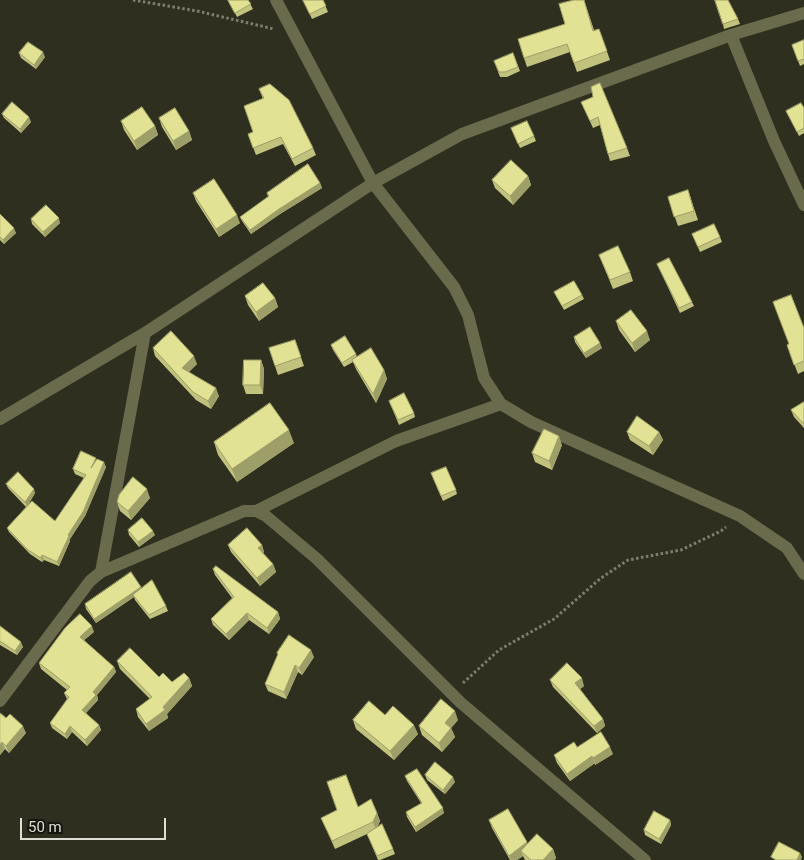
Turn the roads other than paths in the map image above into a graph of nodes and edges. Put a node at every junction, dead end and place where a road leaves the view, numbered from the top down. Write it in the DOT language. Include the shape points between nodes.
graph roads {
  1 [pos="276,0"];
  2 [pos="804,13"];
  3 [pos="731,35"];
  4 [pos="373,183"];
  5 [pos="804,205"];
  6 [pos="145,333"];
  7 [pos="501,404"];
  8 [pos="0,419"];
  9 [pos="256,511"];
  10 [pos="101,572"];
  11 [pos="804,574"];
  12 [pos="2,692"];
  13 [pos="645,860"];
  1 -- 4 [label="street"];
  2 -- 3 [label="street"];
  3 -- 4 [label="street" via="462,134"];
  3 -- 5 [label="street"];
  4 -- 6 [label="street"];
  4 -- 7 [label="street" via="454,287 468,314 484,378"];
  6 -- 8 [label="street"];
  6 -- 10 [label="street"];
  7 -- 9 [label="street" via="396,441"];
  7 -- 11 [label="street" via="531,422 740,516 787,548"];
  9 -- 10 [label="street" via="244,511"];
  9 -- 13 [label="street" via="317,559 452,694"];
  10 -- 12 [label="street" via="90,581"];
}
